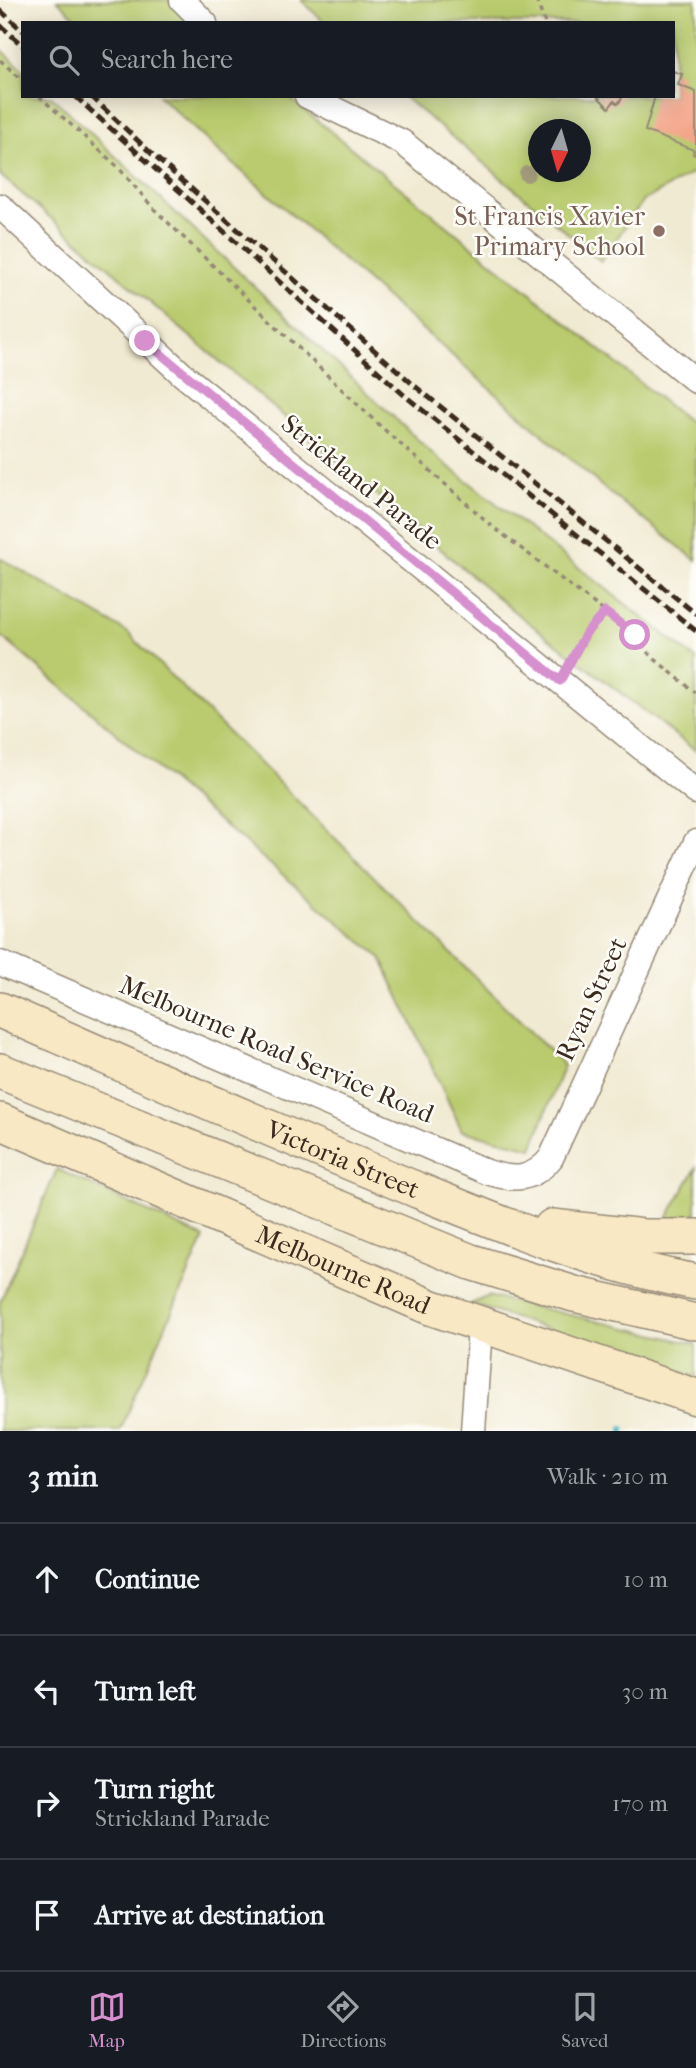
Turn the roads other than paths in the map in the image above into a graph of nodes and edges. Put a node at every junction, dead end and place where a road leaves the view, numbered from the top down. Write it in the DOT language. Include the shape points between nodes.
graph roads {
  1 [pos="182,0"];
  2 [pos="203,21"];
  3 [pos="311,98"];
  4 [pos="0,206"];
  5 [pos="696,381"];
  6 [pos="696,792"];
  7 [pos="696,842"];
  8 [pos="0,962"];
  9 [pos="0,1010"];
  10 [pos="0,1031"];
  11 [pos="0,1071"];
  12 [pos="0,1121"];
  13 [pos="343,1160"];
  14 [pos="533,1175"];
  15 [pos="450,1203"];
  16 [pos="696,1237"];
  17 [pos="696,1282"];
  18 [pos="696,1322"];
  19 [pos="480,1326"];
  20 [pos="696,1398"];
  21 [pos="473,1431"];
  1 -- 2 [label="street"];
  3 -- 5 [label="street" via="402,142"];
  4 -- 6 [label="street, Strickland Parade" via="182,373"];
  7 -- 14 [label="street, Ryan Street" via="559,1143"];
  8 -- 14 [label="street, Melbourne Road Service Road" via="487,1172 506,1179"];
  9 -- 13 [label="main road, Victoria Street"];
  10 -- 13 [label="main road"];
  11 -- 18 [label="main road, Victoria Street" via="471,1262 574,1294"];
  12 -- 19 [label="main road, Melbourne Road"];
  13 -- 15 [label="main road, Victoria Street"];
  15 -- 16 [label="main road" via="582,1232"];
  15 -- 17 [label="main road, Victoria Street" via="594,1258"];
  19 -- 20 [label="main road, Melbourne Road"];
  19 -- 21 [label="street"];
}
